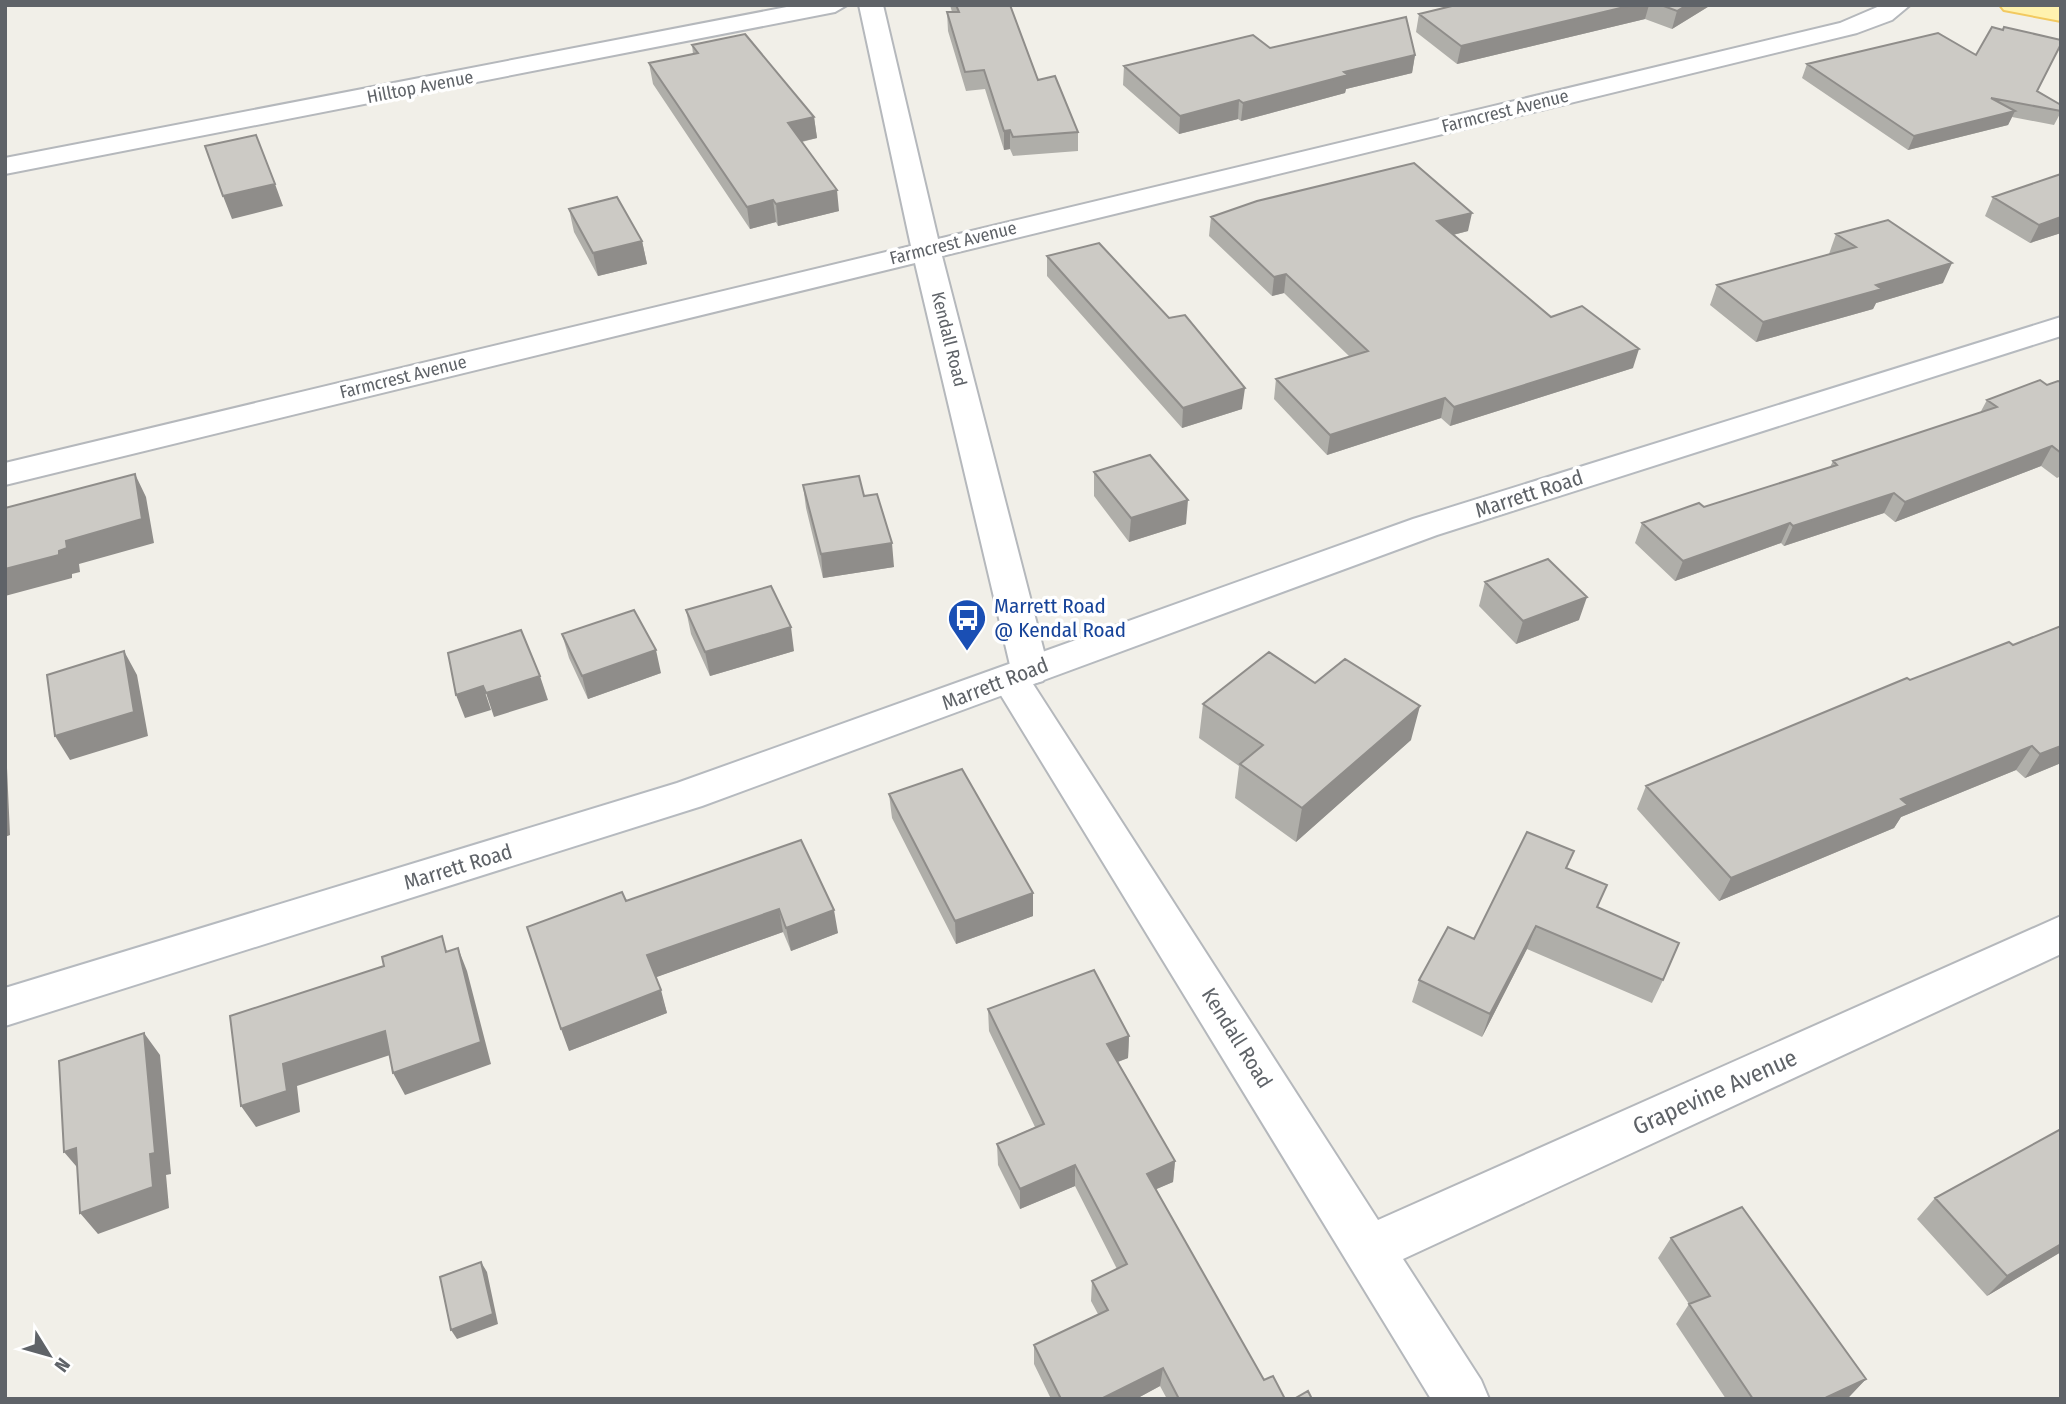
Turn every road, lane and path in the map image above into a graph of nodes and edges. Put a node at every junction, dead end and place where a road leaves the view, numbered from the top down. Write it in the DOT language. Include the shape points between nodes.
graph roads {
  1 [pos="835,5"];
  2 [pos="872,5"];
  3 [pos="1898,5"];
  4 [pos="2012,5"];
  5 [pos="2061,14"];
  6 [pos="5,166"];
  7 [pos="926,250"];
  8 [pos="2061,326"];
  9 [pos="5,474"];
  10 [pos="1020,675"];
  11 [pos="2061,934"];
  12 [pos="5,1007"];
  13 [pos="1370,1249"];
  14 [pos="1462,1399"];
  1 -- 6 [label="street, Hilltop Avenue"];
  2 -- 7 [label="street, Kendall Road"];
  3 -- 7 [label="street, Farmcrest Avenue" via="1848,28"];
  4 -- 5 [label="main road"];
  7 -- 9 [label="street, Farmcrest Avenue"];
  7 -- 10 [label="street, Kendall Road"];
  8 -- 10 [label="street, Marrett Road" via="1425,527"];
  10 -- 12 [label="street, Marrett Road" via="688,795"];
  10 -- 13 [label="street, Kendall Road"];
  11 -- 13 [label="street, Grapevine Avenue"];
  13 -- 14 [label="street, Kendall Road"];
}
